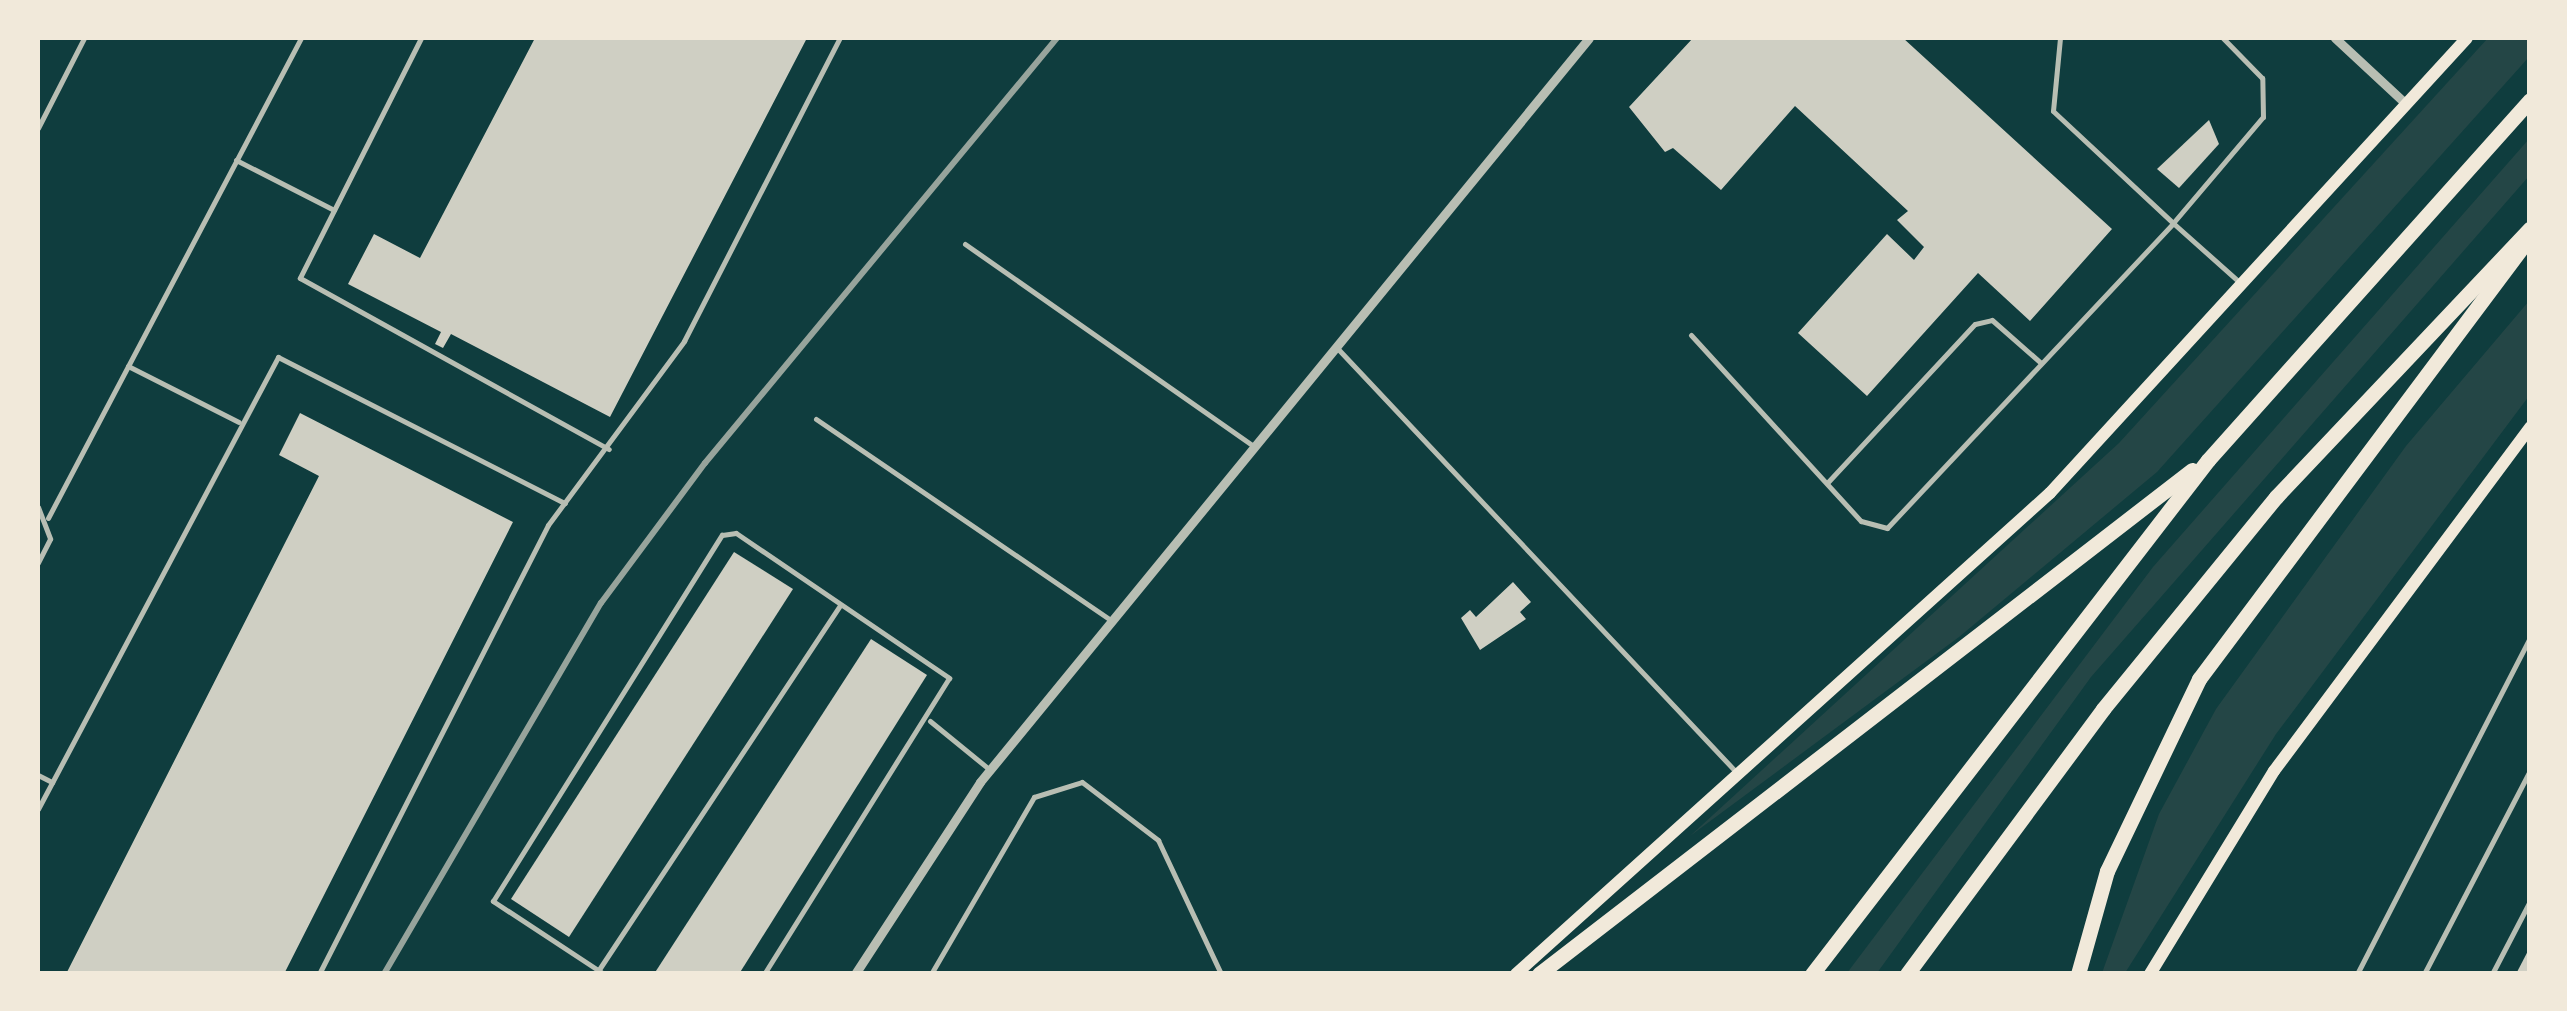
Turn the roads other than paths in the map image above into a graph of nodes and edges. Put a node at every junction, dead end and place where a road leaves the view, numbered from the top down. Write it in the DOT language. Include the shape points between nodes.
graph roads {
  1 [pos="84,38"];
  2 [pos="301,38"];
  3 [pos="421,38"];
  4 [pos="840,38"];
  5 [pos="1589,38"];
  6 [pos="2060,38"];
  7 [pos="2223,38"];
  8 [pos="2335,38"];
  9 [pos="2467,38"];
  10 [pos="2530,100"];
  11 [pos="2406,104"];
  12 [pos="38,128"];
  13 [pos="236,160"];
  14 [pos="334,210"];
  15 [pos="2173,223"];
  16 [pos="2530,228"];
  17 [pos="2530,236"];
  18 [pos="965,244"];
  19 [pos="2244,286"];
  20 [pos="1691,335"];
  21 [pos="1339,350"];
  22 [pos="2041,364"];
  23 [pos="128,366"];
  24 [pos="816,419"];
  25 [pos="239,422"];
  26 [pos="2530,428"];
  27 [pos="1257,448"];
  28 [pos="609,449"];
  29 [pos="2208,460"];
  30 [pos="1826,484"];
  31 [pos="564,503"];
  32 [pos="38,507"];
  33 [pos="48,518"];
  34 [pos="38,563"];
  35 [pos="840,604"];
  36 [pos="1112,621"];
  37 [pos="2530,638"];
  38 [pos="930,721"];
  39 [pos="990,770"];
  40 [pos="2530,770"];
  41 [pos="38,775"];
  42 [pos="1739,775"];
  43 [pos="52,782"];
  44 [pos="38,809"];
  45 [pos="2530,901"];
  46 [pos="600,972"];
  47 [pos="319,974"];
  48 [pos="764,974"];
  49 [pos="855,974"];
  50 [pos="931,974"];
  51 [pos="1221,974"];
  52 [pos="1516,974"];
  53 [pos="1540,974"];
  54 [pos="1812,974"];
  55 [pos="1907,974"];
  56 [pos="2078,974"];
  57 [pos="2150,974"];
  58 [pos="2357,974"];
  59 [pos="2424,974"];
  60 [pos="2492,974"];
  1 -- 12 [label="lane"];
  2 -- 13 [label="lane"];
  3 -- 14 [label="lane"];
  4 -- 28 [label="lane" via="684,341"];
  5 -- 21 [label="street"];
  6 -- 15 [label="lane" via="2053,112"];
  7 -- 15 [label="lane" via="2262,78 2263,117"];
  8 -- 11 [label="street"];
  9 -- 11 [label="main road"];
  10 -- 29 [label="highway"];
  11 -- 19 [label="main road"];
  13 -- 14 [label="lane"];
  13 -- 23 [label="lane"];
  14 -- 28 [label="lane" via="300,278 306,290"];
  15 -- 19 [label="lane"];
  15 -- 22 [label="lane"];
  16 -- 55 [label="highway" via="2276,497 2103,709"];
  17 -- 56 [label="highway" via="2198,680 2107,870"];
  18 -- 27 [label="lane"];
  19 -- 42 [label="main road" via="2050,493"];
  20 -- 30 [label="lane"];
  21 -- 27 [label="street"];
  21 -- 42 [label="lane"];
  22 -- 30 [label="lane" via="1992,320 1975,324"];
  22 -- 30 [label="lane" via="1887,528 1861,520"];
  23 -- 25 [label="lane"];
  23 -- 33 [label="lane"];
  24 -- 36 [label="lane"];
  25 -- 31 [label="lane" via="269,365 278,357 301,362"];
  25 -- 43 [label="lane"];
  26 -- 57 [label="main road" via="2274,772"];
  27 -- 36 [label="street"];
  28 -- 31 [label="lane"];
  29 -- 53 [label="highway"];
  29 -- 54 [label="highway"];
  31 -- 47 [label="lane"];
  32 -- 33 [label="lane"];
  33 -- 34 [label="lane"];
  35 -- 38 [label="lane" via="950,678"];
  35 -- 46 [label="lane"];
  35 -- 46 [label="lane" via="736,533 722,535 492,901"];
  36 -- 39 [label="street"];
  37 -- 58 [label="lane"];
  38 -- 39 [label="lane"];
  38 -- 48 [label="lane"];
  39 -- 49 [label="street"];
  40 -- 59 [label="lane"];
  41 -- 43 [label="lane"];
  42 -- 52 [label="main road"];
  43 -- 44 [label="lane"];
  45 -- 60 [label="lane"];
  50 -- 51 [label="lane" via="1034,797 1082,782 1158,840"];
}
